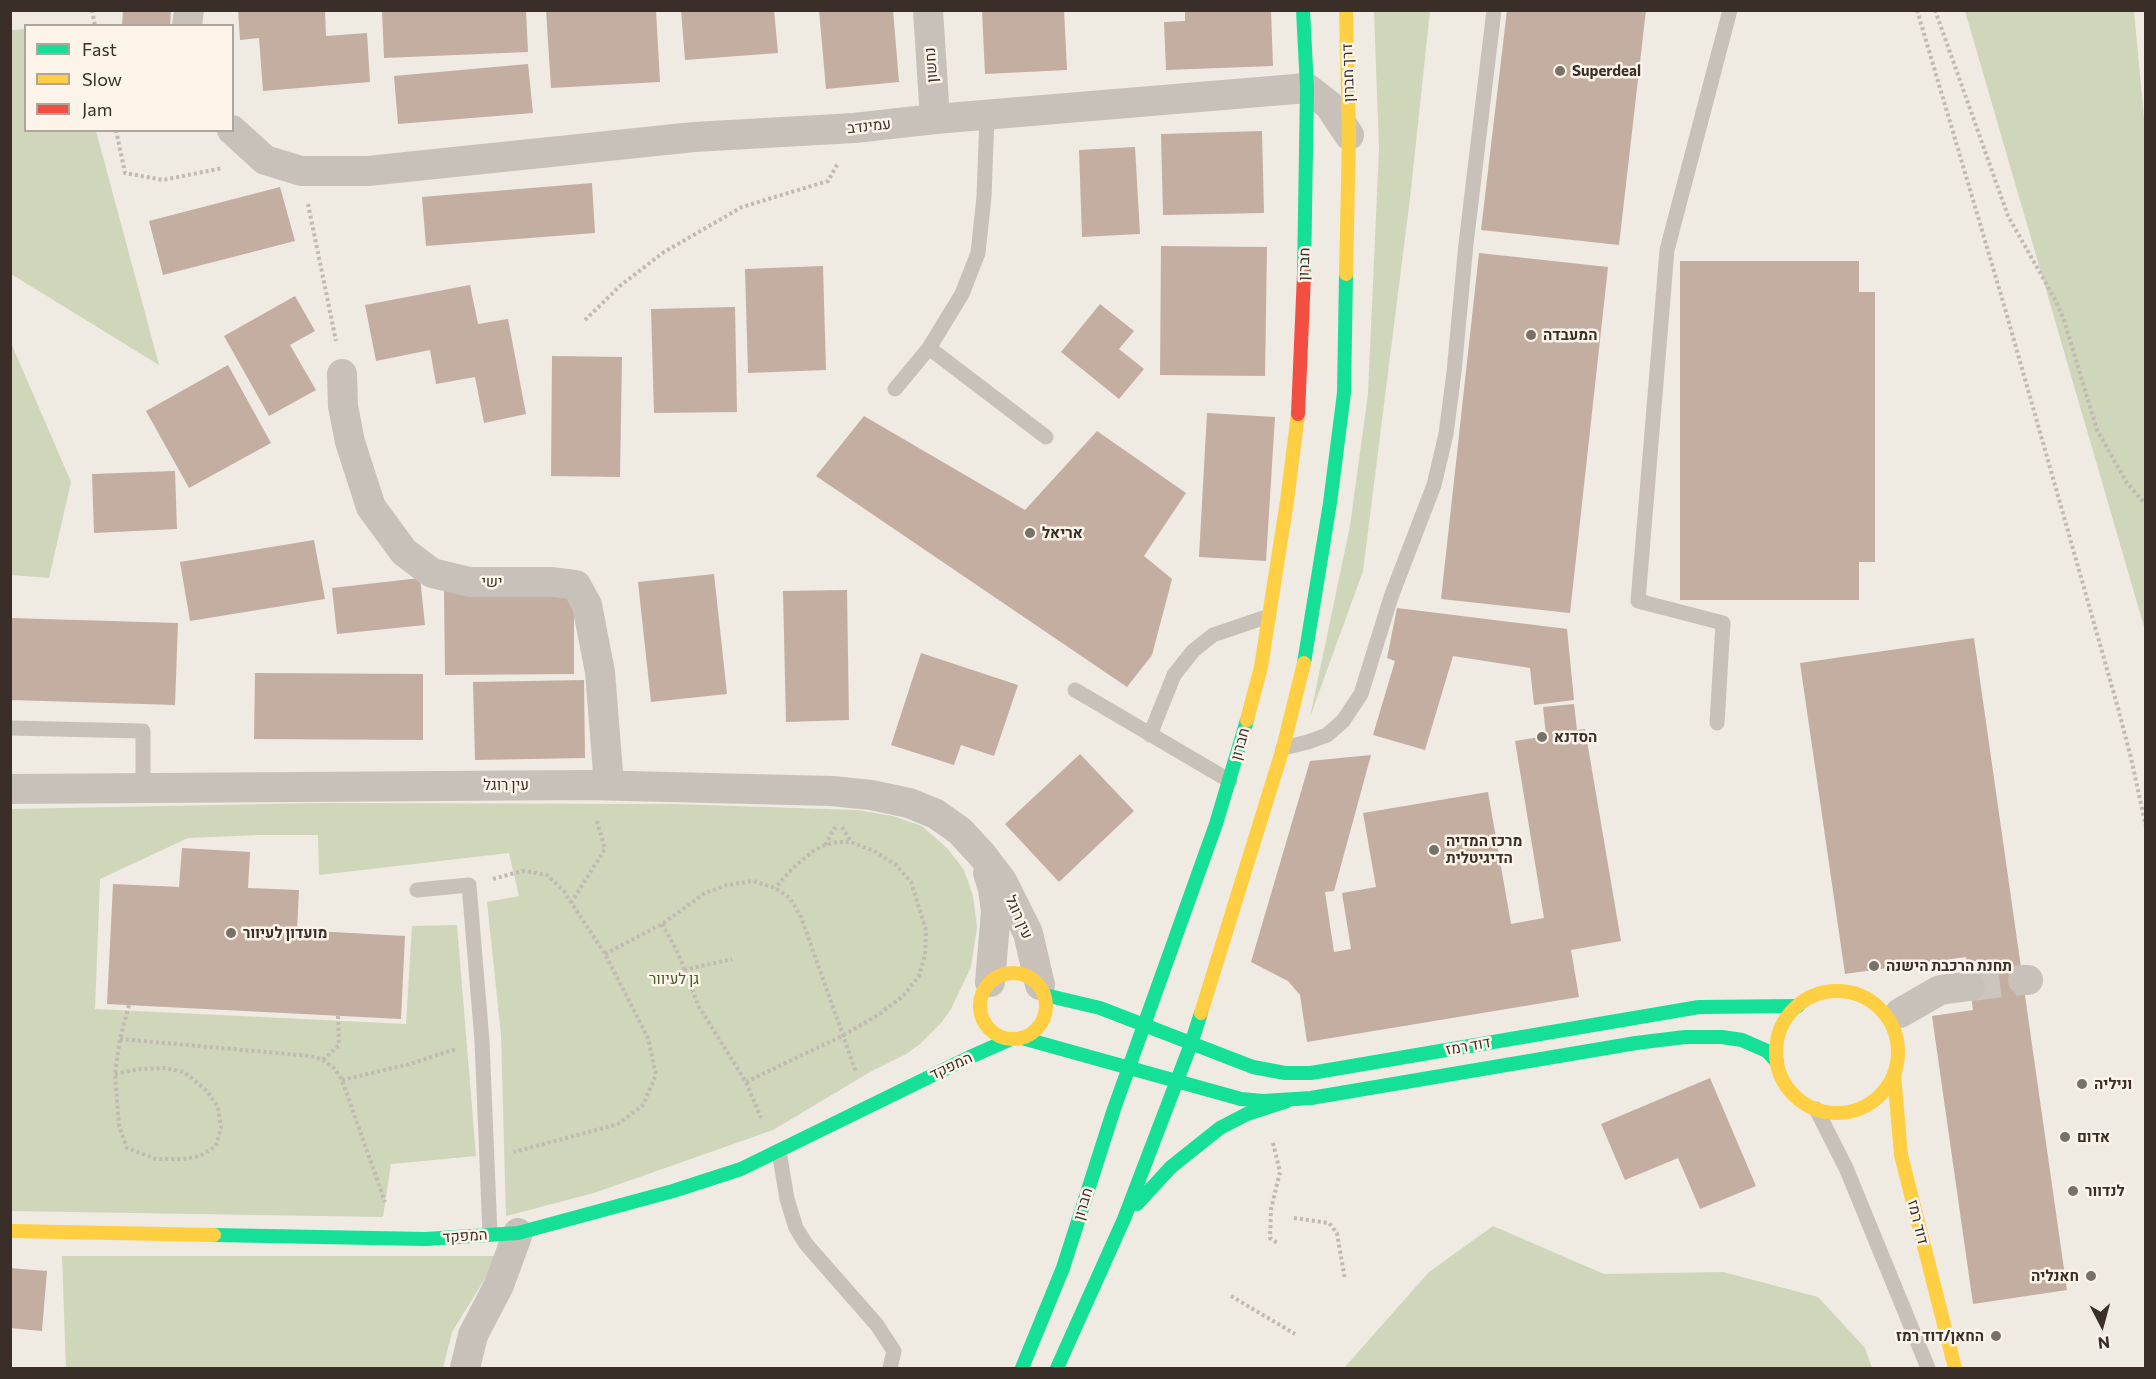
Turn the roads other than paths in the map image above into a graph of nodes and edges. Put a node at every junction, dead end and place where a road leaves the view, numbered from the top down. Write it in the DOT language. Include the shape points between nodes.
graph roads {
  1 [pos="927,10"];
  2 [pos="1303,10"];
  3 [pos="1346,10"];
  4 [pos="1494,10"];
  5 [pos="1730,10"];
  6 [pos="1306,88"];
  7 [pos="987,116"];
  8 [pos="935,119"];
  9 [pos="234,132"];
  10 [pos="1349,135"];
  11 [pos="928,348"];
  12 [pos="342,374"];
  13 [pos="895,389"];
  14 [pos="1046,436"];
  15 [pos="1269,616"];
  16 [pos="1075,690"];
  17 [pos="1717,723"];
  18 [pos="10,728"];
  19 [pos="1150,735"];
  20 [pos="1283,748"];
  21 [pos="1230,781"];
  22 [pos="143,788"];
  23 [pos="10,789"];
  24 [pos="601,796"];
  25 [pos="983,856"];
  26 [pos="417,890"];
  27 [pos="990,982"];
  28 [pos="1970,986"];
  29 [pos="1042,990"];
  30 [pos="1798,1006"];
  31 [pos="981,1012"];
  32 [pos="1900,1013"];
  33 [pos="1146,1025"];
  34 [pos="968,1029"];
  35 [pos="1017,1039"];
  36 [pos="1191,1044"];
  37 [pos="950,1050"];
  38 [pos="1777,1062"];
  39 [pos="1128,1069"];
  40 [pos="1894,1074"];
  41 [pos="1177,1082"];
  42 [pos="892,1095"];
  43 [pos="1287,1101"];
  44 [pos="1816,1109"];
  45 [pos="778,1151"];
  46 [pos="1124,1219"];
  47 [pos="10,1231"];
  48 [pos="504,1233"];
  49 [pos="465,1368"];
  50 [pos="890,1368"];
  51 [pos="1022,1368"];
  52 [pos="1058,1368"];
  53 [pos="1928,1368"];
  54 [pos="1955,1368"];
  1 -- 8 [label="street, נחשון"];
  2 -- 6 [label="main road"];
  3 -- 10 [label="main road, דרך חברון"];
  4 -- 20 [label="lane" via="1446,434 1434,485 1391,597 1361,694 1343,721 1327,735"];
  5 -- 17 [label="lane" via="1666,250 1638,601 1723,623"];
  6 -- 7 [label="street, עמינדב"];
  6 -- 10 [label="street" via="1329,105"];
  6 -- 15 [label="main road, חברון" via="1300,397"];
  7 -- 8 [label="street, עמינדב"];
  7 -- 11 [label="lane" via="978,253 962,294"];
  8 -- 9 [label="street, עמינדב" via="694,137 368,171 301,171 265,160"];
  10 -- 20 [label="main road" via="1344,393 1303,670"];
  11 -- 13 [label="lane"];
  11 -- 14 [label="lane"];
  12 -- 24 [label="street, ישי" via="350,442 371,507 404,552 432,573 470,582 576,585 587,605 600,672"];
  15 -- 19 [label="lane" via="1213,635 1192,651 1174,675"];
  15 -- 21 [label="main road, חברון" via="1261,667"];
  16 -- 19 [label="lane"];
  18 -- 22 [label="lane" via="143,732"];
  19 -- 21 [label="lane"];
  20 -- 36 [label="main road"];
  21 -- 33 [label="main road, חברון"];
  22 -- 23 [label="street, עין רוגל"];
  22 -- 24 [label="street, עין רוגל"];
  24 -- 25 [label="street, עין רוגל" via="832,791 871,795 936,814 960,831"];
  25 -- 27 [label="street, עין רוגל" via="996,912"];
  25 -- 29 [label="street, עין רוגל" via="1020,915"];
  26 -- 48 [label="lane" via="469,885 482,1041 486,1159"];
  27 -- 29 [label="main road" via="999,976 1021,973 1031,977"];
  27 -- 31 [label="main road" via="983,990"];
  28 -- 32 [label="street" via="1940,990"];
  29 -- 33 [label="main road"];
  29 -- 35 [label="main road" via="1047,1005 1040,1026"];
  30 -- 36 [label="main road, דוד רמז" via="1699,1007 1311,1073 1253,1067"];
  30 -- 38 [label="main road" via="1780,1032"];
  30 -- 40 [label="main road" via="1820,993 1839,992 1858,995 1875,1005 1888,1019 1896,1037"];
  31 -- 34 [label="main road, המפקד"];
  31 -- 35 [label="main road" via="991,1031"];
  33 -- 36 [label="main road, דוד רמז"];
  33 -- 39 [label="main road, חברון"];
  35 -- 39 [label="main road"];
  35 -- 42 [label="main road, המפקד"];
  36 -- 41 [label="main road"];
  37 -- 42 [label="main road, המפקד"];
  38 -- 43 [label="main road, דוד רמז" via="1767,1052 1742,1040 1685,1037"];
  38 -- 44 [label="main road" via="1792,1094"];
  39 -- 41 [label="main road, דוד רמז"];
  39 -- 51 [label="main road, חברון" via="1063,1268"];
  40 -- 44 [label="main road" via="1884,1090 1862,1108 1834,1112"];
  40 -- 54 [label="main road, דוד רמז" via="1901,1155"];
  41 -- 43 [label="main road, דוד רמז" via="1241,1099"];
  41 -- 46 [label="main road"];
  42 -- 45 [label="main road, המפקד"];
  43 -- 46 [label="main road" via="1220,1128 1171,1167"];
  44 -- 53 [label="lane" via="1846,1168"];
  45 -- 48 [label="main road, המפקד" via="741,1169 673,1191"];
  45 -- 50 [label="lane" via="796,1228 877,1325 894,1351"];
  46 -- 52 [label="main road"];
  47 -- 48 [label="main road, המפקד" via="398,1239"];
  48 -- 49 [label="street" via="499,1285 472,1335"];
}
